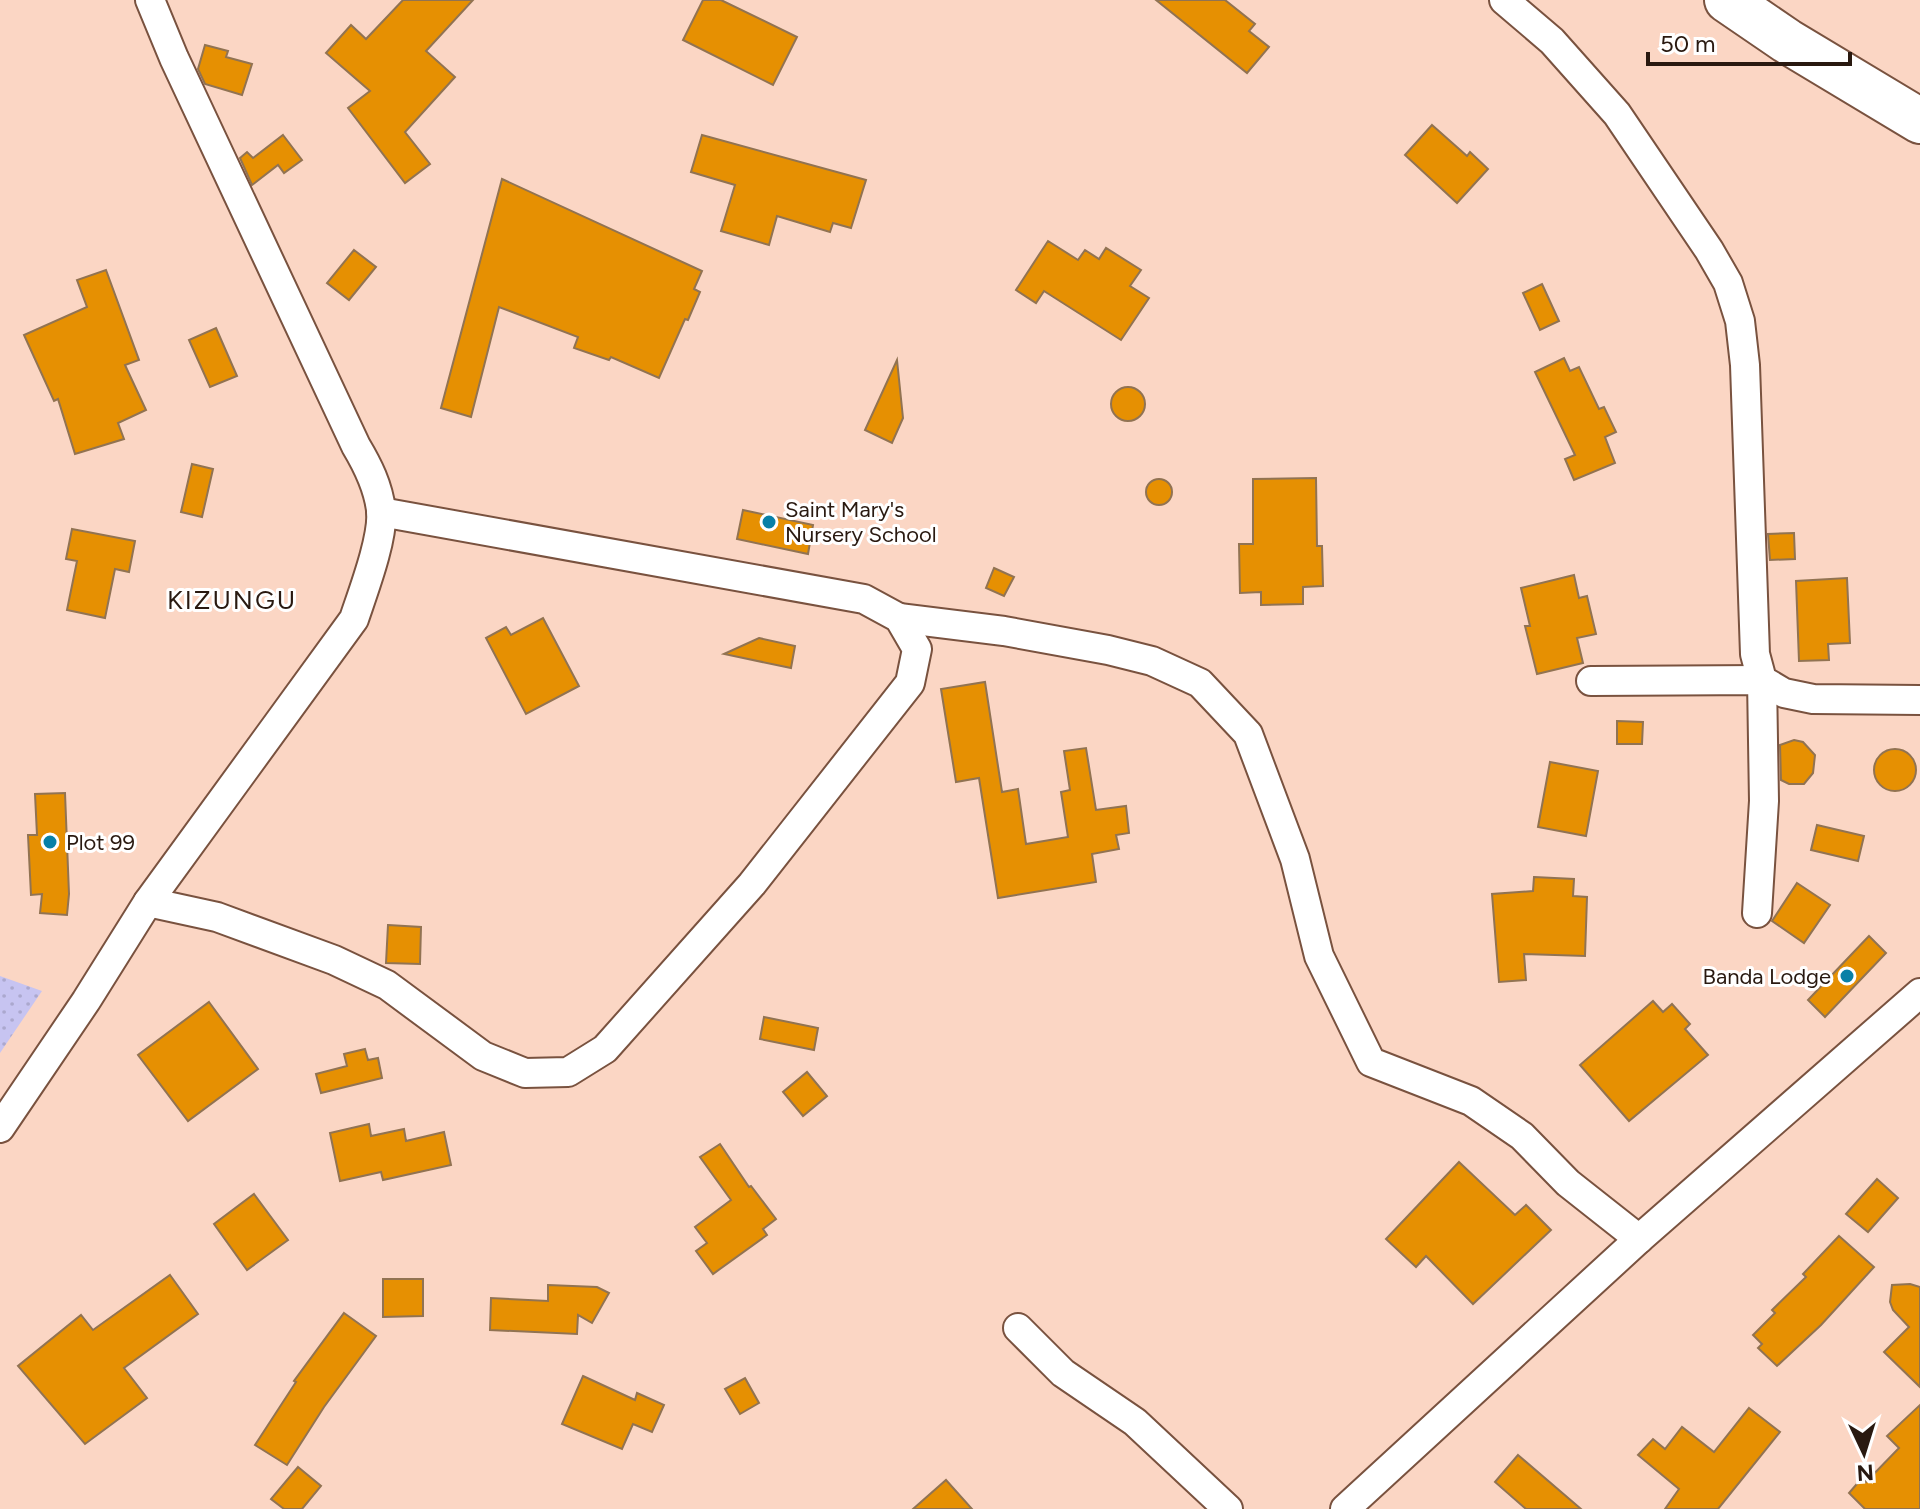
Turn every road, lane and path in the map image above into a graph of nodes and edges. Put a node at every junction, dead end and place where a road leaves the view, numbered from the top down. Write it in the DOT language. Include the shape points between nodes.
graph roads {
  1 [pos="150,0"];
  2 [pos="1504,0"];
  3 [pos="1727,0"];
  4 [pos="1920,121"];
  5 [pos="381,512"];
  6 [pos="899,618"];
  7 [pos="1762,680"];
  8 [pos="1591,681"];
  9 [pos="1920,700"];
  10 [pos="148,902"];
  11 [pos="1757,913"];
  12 [pos="1920,993"];
  13 [pos="0,1128"];
  14 [pos="1639,1239"];
  15 [pos="1018,1328"];
  16 [pos="1228,1509"];
  17 [pos="1345,1509"];
  1 -- 5 [label="street" via="372,474"];
  2 -- 7 [label="street" via="1552,41 1617,114 1728,283 1740,321 1745,365 1755,654"];
  3 -- 4 [label="highway"];
  5 -- 6 [label="street" via="864,599"];
  5 -- 10 [label="street" via="372,565 354,619"];
  6 -- 10 [label="street" via="917,649 910,683 752,884 605,1049 568,1072 525,1073 483,1056 387,985 334,960 217,917"];
  6 -- 14 [label="street" via="1108,650 1152,661 1200,683 1248,734 1295,859 1319,956 1371,1062 1471,1101 1522,1136 1568,1183"];
  7 -- 8 [label="street"];
  7 -- 9 [label="street" via="1784,693 1813,699"];
  7 -- 11 [label="street" via="1764,801"];
  10 -- 13 [label="street"];
  12 -- 14 [label="street"];
  14 -- 17 [label="street"];
  15 -- 16 [label="street" via="1063,1373 1135,1422"];
}
